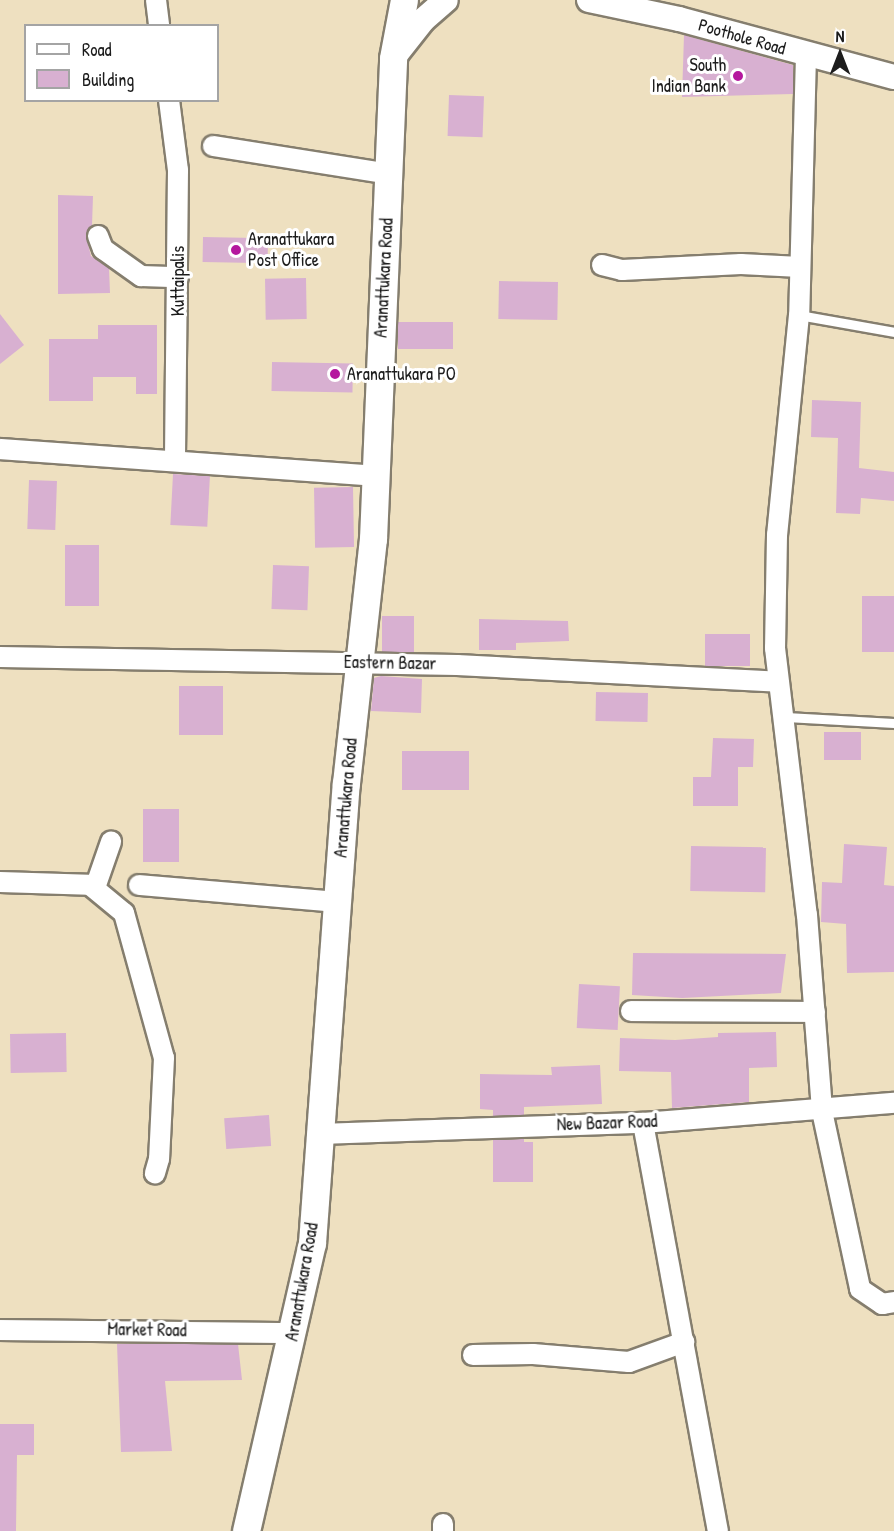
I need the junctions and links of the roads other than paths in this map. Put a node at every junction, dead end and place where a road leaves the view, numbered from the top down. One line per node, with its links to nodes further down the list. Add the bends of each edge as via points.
1 (156, 0): 5 (street)
2 (404, 0): 7 (main road, Aranattukara Road)
3 (446, 0): 7 (street, via 423,20)
4 (589, 0): 6 (street, Poothole Road)
5 (159, 24)
6 (806, 55): 8 (street, Poothole Road); 14 (street)
7 (393, 58): 11 (main road, Aranattukara Road)
8 (894, 77)
9 (169, 102): 15 (street, Kuttaipalis, via 178,171)
10 (213, 146): 11 (street)
11 (389, 174): 20 (main road, Aranattukara Road)
12 (98, 236): 15 (street, via 103,249 141,276)
13 (602, 265): 14 (street, via 622,270 741,264)
14 (801, 267): 16 (street)
15 (178, 277): 19 (street, Kuttaipalis)
16 (799, 315): 17 (lane); 23 (street, via 777,535 775,648)
17 (894, 332)
18 (0, 449): 19 (street)
19 (175, 461): 20 (street)
20 (375, 476): 22 (main road, Aranattukara Road)
21 (0, 657): 22 (street, Eastern Bazar)
22 (360, 662): 23 (street, Eastern Bazar); 30 (main road, Aranattukara Road)
23 (779, 682): 24 (street)
24 (786, 717): 25 (lane); 32 (street)
25 (894, 723)
26 (111, 842): 28 (street, via 96,885)
27 (0, 882): 28 (street)
28 (90, 885): 37 (street, via 124,913 164,1058)
29 (139, 885): 30 (street)
30 (336, 902): 36 (main road, Aranattukara Road)
31 (631, 1011): 32 (street)
32 (815, 1012): 34 (street)
33 (894, 1103): 34 (street, New Bazar Road)
34 (822, 1111): 35 (street, New Bazar Road); 38 (street, via 860,1289 882,1304)
35 (643, 1123): 36 (street, New Bazar Road); 41 (street)
36 (320, 1134): 40 (main road, Aranattukara Road, via 312,1243)
37 (155, 1173)
38 (894, 1302)
39 (0, 1330): 40 (street, Market Road)
40 (294, 1333): 43 (main road, Aranattukara Road)
41 (684, 1342): 42 (street, via 629,1362 533,1354); 44 (street)
42 (473, 1355)
43 (246, 1531)
44 (718, 1531)

